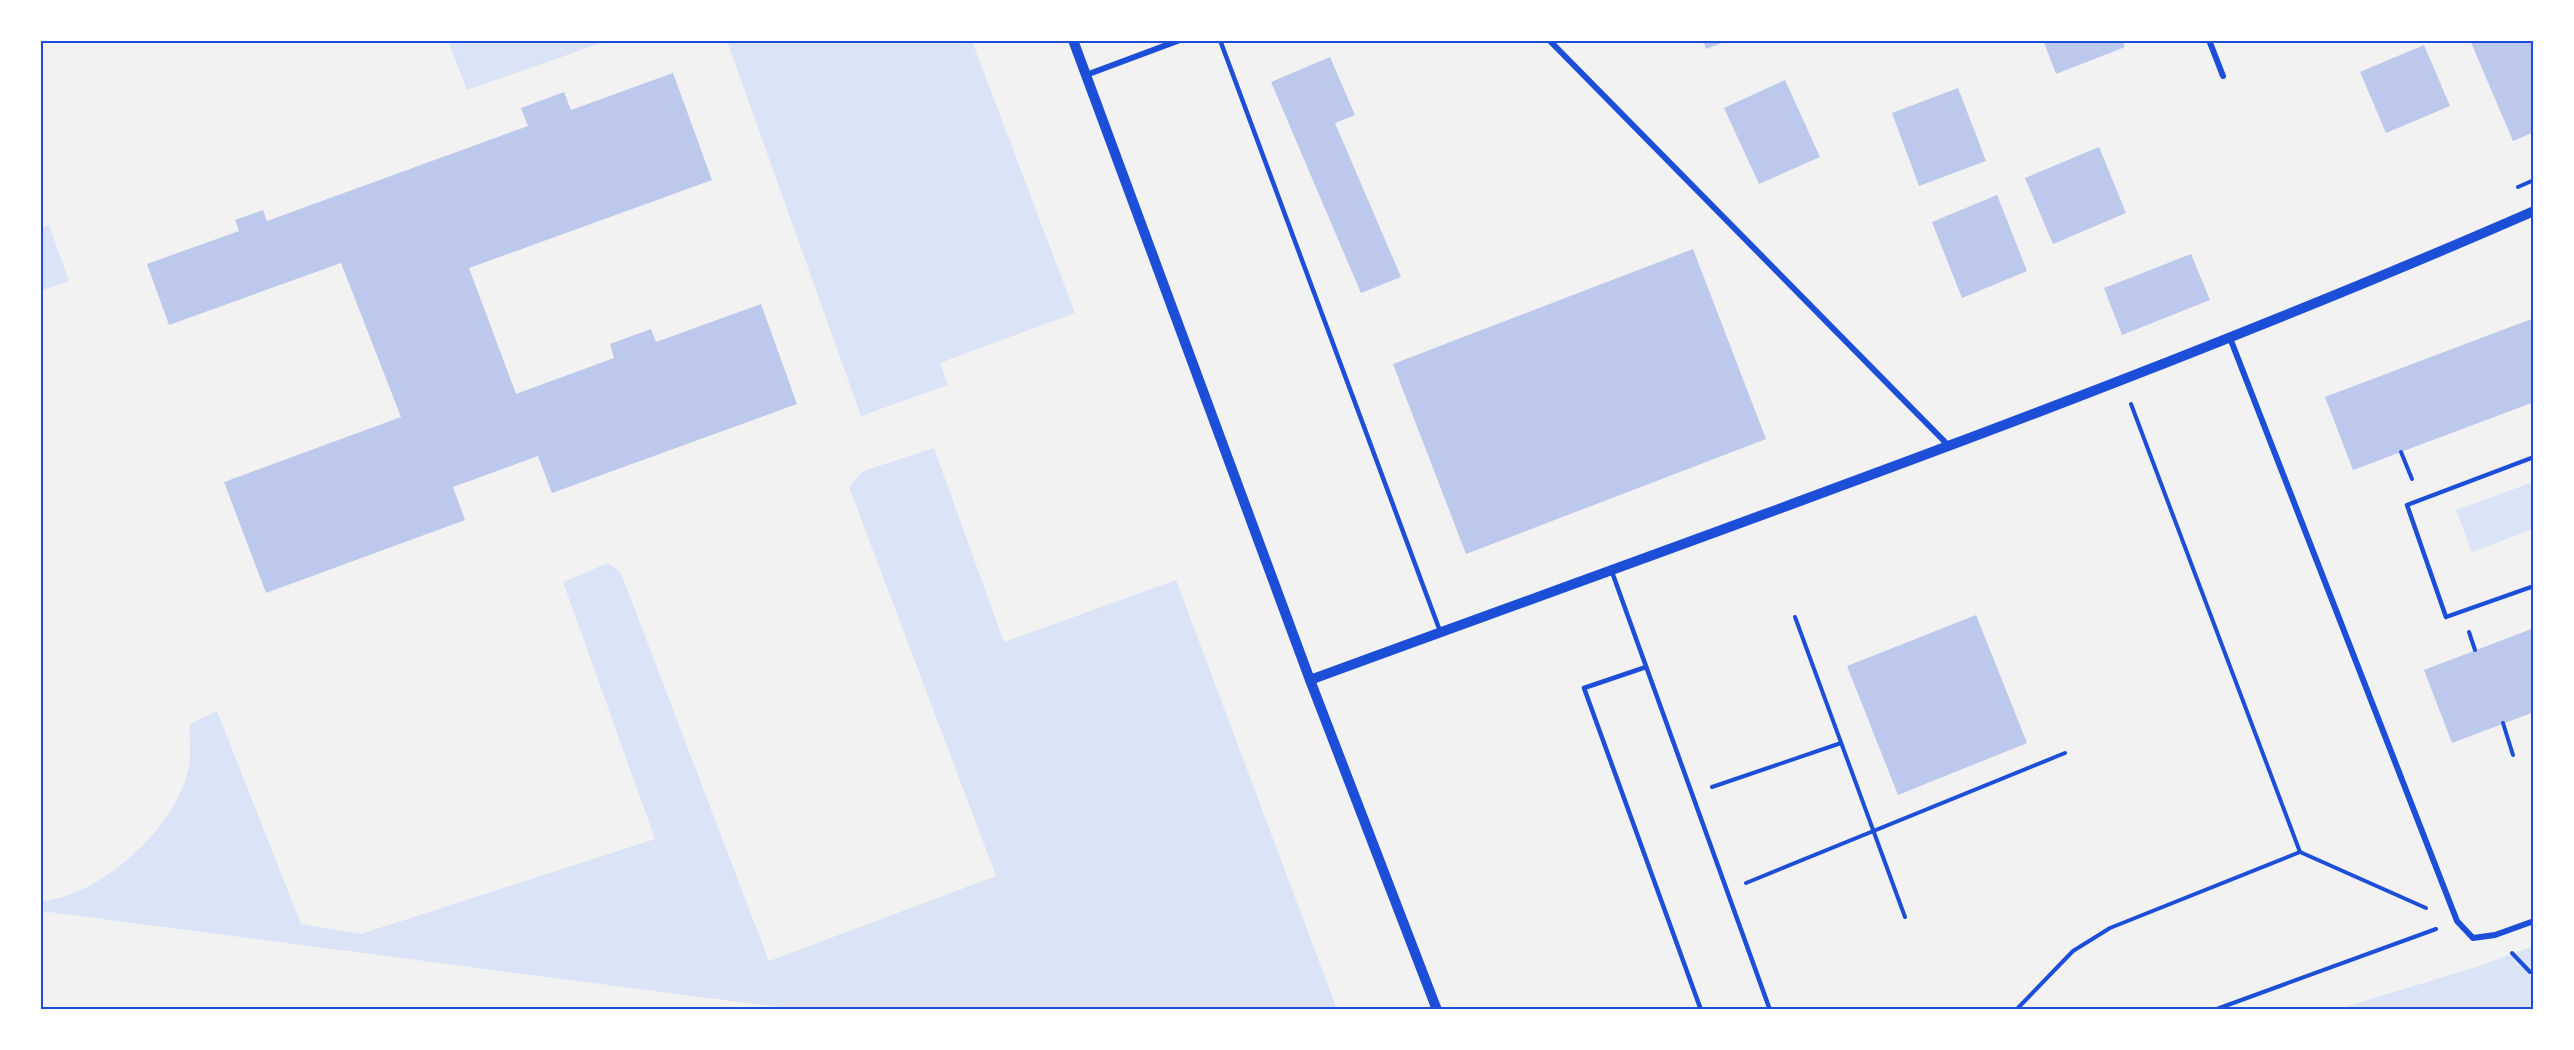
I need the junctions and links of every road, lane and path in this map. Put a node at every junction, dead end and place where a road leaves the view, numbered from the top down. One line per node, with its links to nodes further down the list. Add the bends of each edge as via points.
1 (1073, 40): 6 (street)
2 (1180, 40): 6 (street)
3 (1220, 40): 20 (lane)
4 (1549, 40): 13 (street)
5 (2209, 40): 7 (street)
6 (1086, 75): 22 (street)
7 (2223, 76)
8 (2534, 180): 9 (path)
9 (2512, 190)
10 (2534, 211): 11 (street)
11 (2230, 338): 13 (street); 32 (street)
12 (2128, 395): 29 (path)
13 (1948, 445): 17 (street)
14 (2401, 452): 16 (path)
15 (2534, 457): 16 (lane)
16 (2420, 500): 18 (lane, via 2407,505 2446,617)
17 (1611, 569): 20 (street); 21 (lane)
18 (2534, 585)
19 (1795, 617): 24 (path)
20 (1440, 632): 22 (street)
21 (1646, 667): 27 (lane); 35 (lane, via 1584,688)
22 (1310, 680): 34 (street)
23 (2503, 723): 26 (path)
24 (1841, 743): 27 (path); 28 (path)
25 (2065, 753): 28 (path)
26 (2513, 755)
27 (1692, 794): 30 (lane)
28 (1874, 831): 30 (path); 31 (path)
29 (2300, 852): 32 (path); 37 (path, via 2110,928 2073,951)
30 (1727, 891): 36 (lane)
31 (1905, 917)
32 (2457, 921): 33 (street, via 2473,938 2495,935); 38 (path)
33 (2534, 921)
34 (1437, 1010)
35 (1701, 1010)
36 (1770, 1010)
37 (2016, 1010)
38 (2214, 1010)

